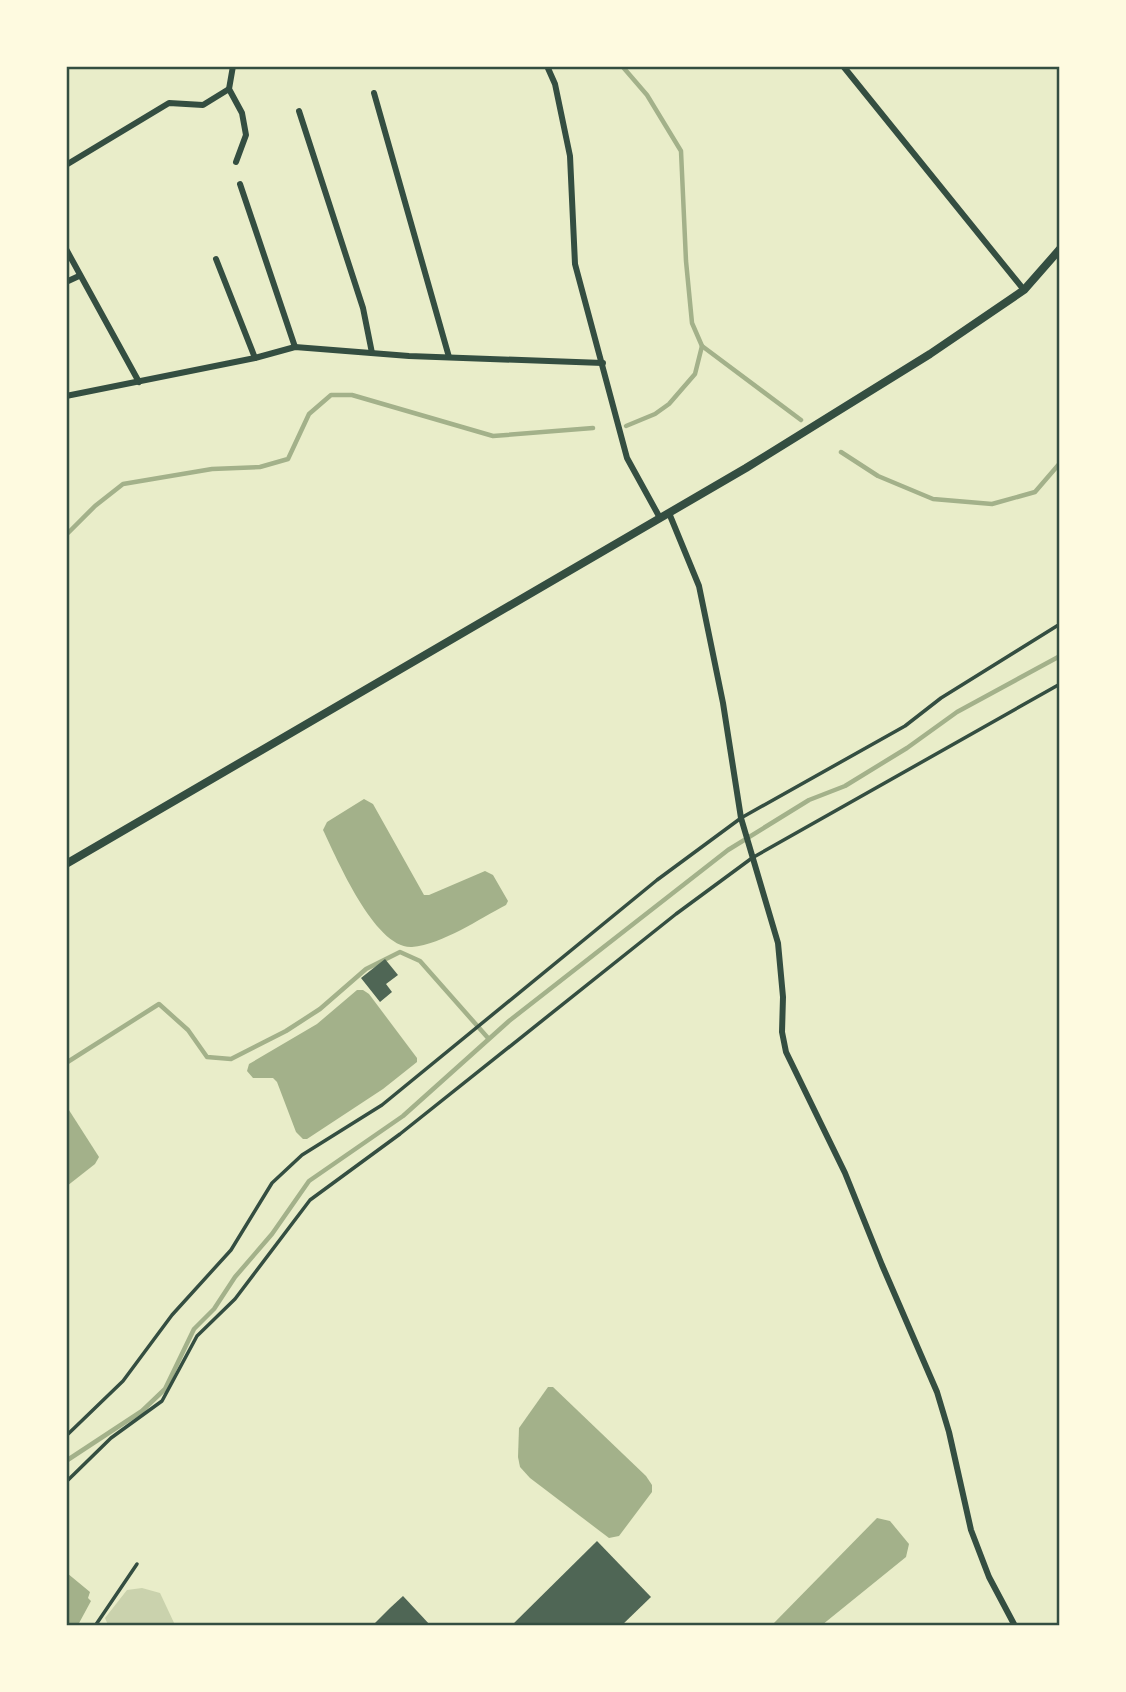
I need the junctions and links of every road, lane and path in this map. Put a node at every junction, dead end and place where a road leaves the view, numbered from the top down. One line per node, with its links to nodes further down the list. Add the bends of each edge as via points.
1 (233, 66): 4 (street)
2 (547, 66): 20 (street, via 570,156 575,264)
3 (843, 66): 15 (street)
4 (229, 89): 7 (street, via 243,113 246,135); 8 (street, via 203,105 169,103)
5 (373, 93): 18 (street)
6 (299, 111): 17 (street, via 363,308)
7 (236, 162)
8 (66, 165)
9 (240, 184): 16 (street)
10 (1059, 249): 15 (street)
11 (66, 250): 13 (street)
12 (215, 259): 19 (street)
13 (79, 276): 14 (street); 21 (street)
14 (66, 282)
15 (1024, 290): 23 (street, via 930,354)
16 (295, 347): 17 (street); 19 (street)
17 (372, 353): 18 (street)
18 (449, 357): 20 (street)
19 (255, 358): 21 (street)
20 (603, 363): 23 (street, via 628,458)
21 (139, 382): 22 (street)
22 (66, 396)
23 (664, 515): 26 (street, via 699,586); 28 (street)
24 (1059, 624): 26 (lane, via 940,698 905,726)
25 (1059, 684): 27 (lane)
26 (741, 818): 27 (street); 29 (lane, via 657,880 382,1104 302,1155 272,1184 231,1250 172,1315 123,1381)
27 (752, 858): 30 (lane, via 400,1134 310,1199 235,1299 197,1336 162,1401 111,1438); 33 (street, via 778,943 786,1052 845,1173 937,1392 971,1530)
28 (66, 864)
29 (66, 1436)
30 (66, 1482)
31 (137, 1564): 32 (lane)
32 (95, 1626)
33 (1015, 1626)

